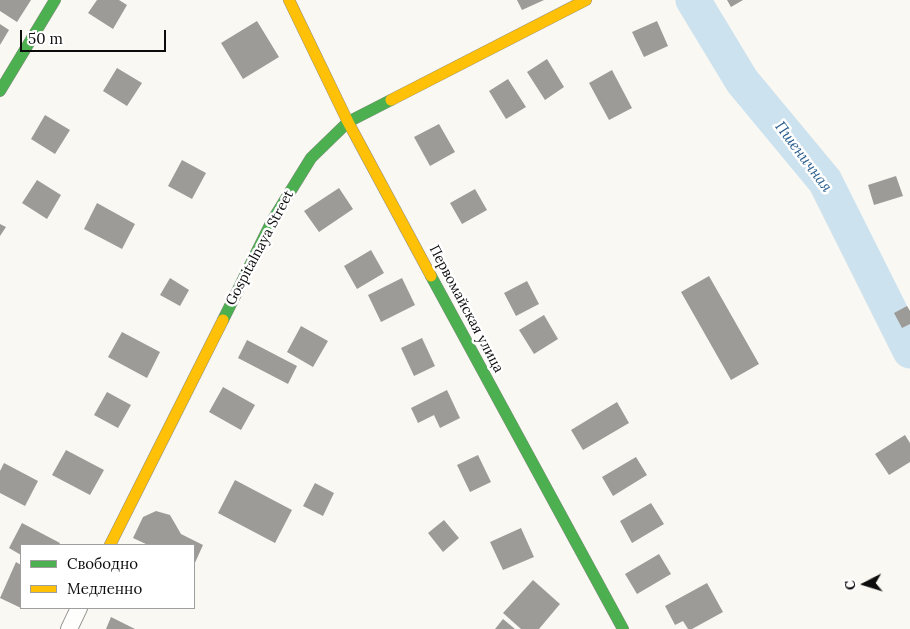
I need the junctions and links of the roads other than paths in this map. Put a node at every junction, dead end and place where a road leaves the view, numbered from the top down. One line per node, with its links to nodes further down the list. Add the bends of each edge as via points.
1 (55, 0): 4 (street)
2 (289, 0): 5 (street, Первомайская улица)
3 (586, 0): 5 (street, Gospitalnaya Street)
4 (0, 91)
5 (348, 122): 6 (street, Gospitalnaya Street, via 311,158 272,221); 9 (street, Первомайская улица)
6 (110, 544)
7 (79, 609): 8 (street)
8 (69, 629)
9 (623, 629)

